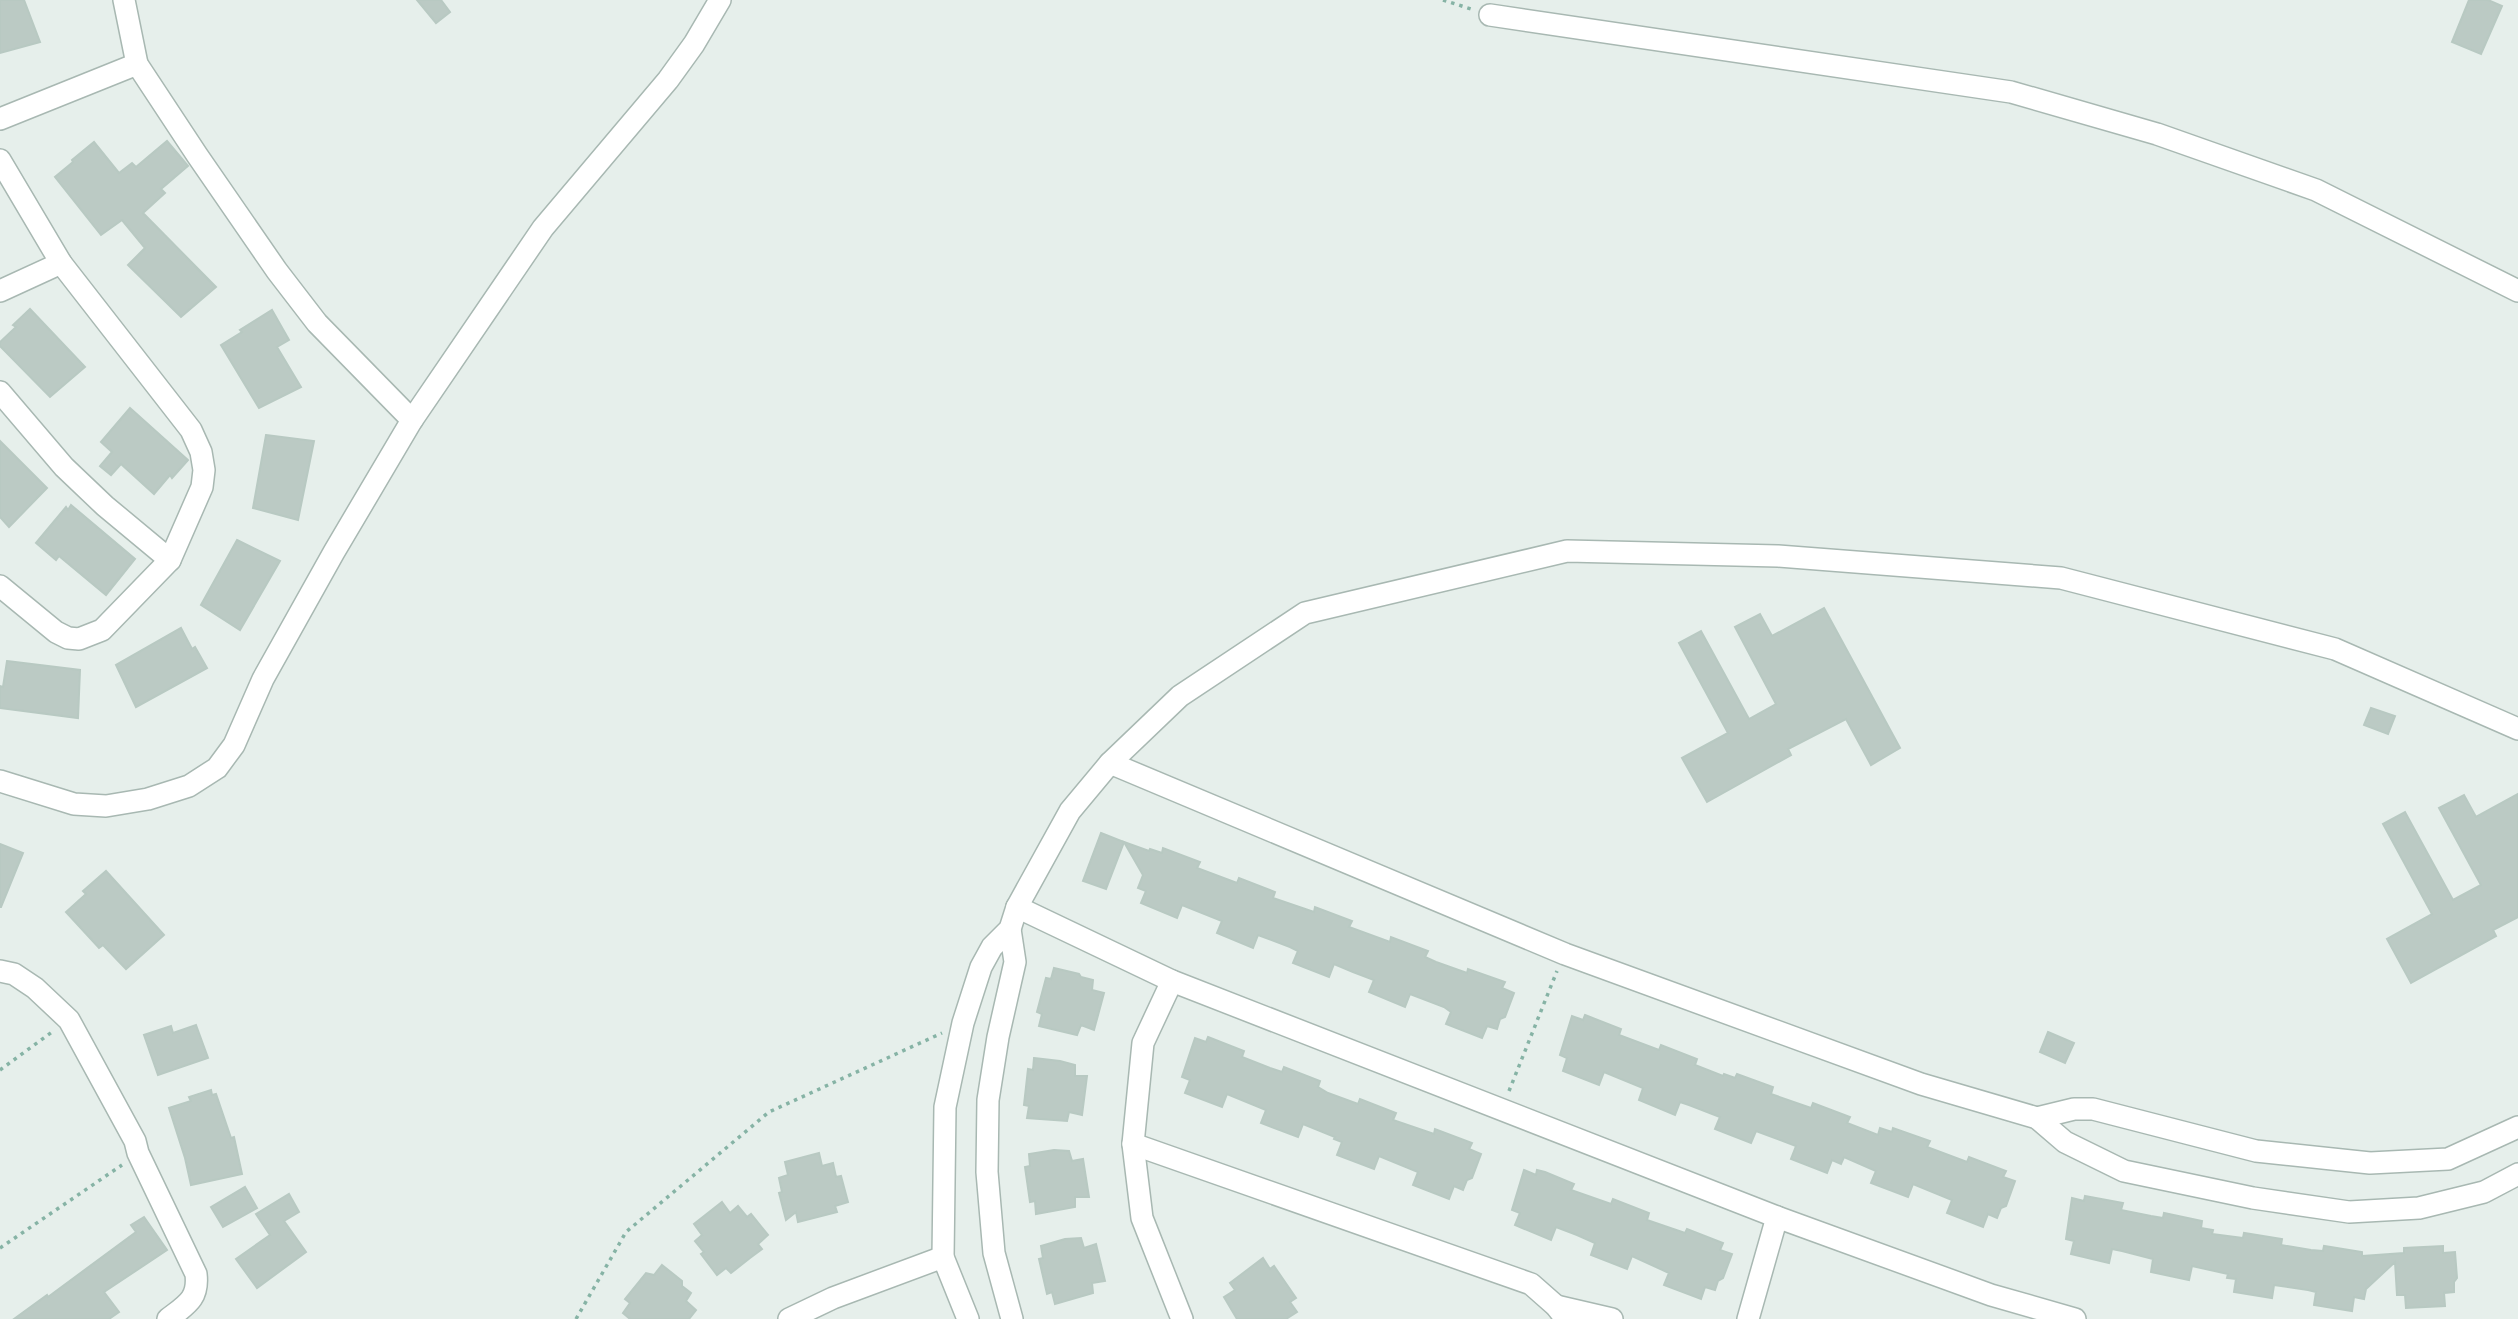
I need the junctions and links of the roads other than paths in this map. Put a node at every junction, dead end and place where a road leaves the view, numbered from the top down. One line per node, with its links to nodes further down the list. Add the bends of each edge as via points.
1 (124, 0): 4 (street)
2 (720, 0): 11 (street, via 668,80 543,228)
3 (1490, 15): 9 (street, via 2011,92 2157,134 2316,190)
4 (137, 64): 5 (street); 11 (street, via 317,323)
5 (0, 119)
6 (0, 160): 7 (street)
7 (61, 263): 8 (street); 12 (street, via 191,430 201,453 202,487)
8 (0, 291)
9 (2518, 291)
10 (0, 392): 12 (street, via 64,467)
11 (412, 420): 16 (street, via 263,678 234,745 217,768 189,786 106,806 74,804)
12 (170, 560): 13 (street, via 102,630 79,639 56,632)
13 (0, 586)
14 (2518, 729): 15 (street, via 2335,649 2061,578 1778,556 1567,551 1305,612 1180,695)
15 (1110, 764): 17 (street, via 1070,811); 21 (street, via 1565,954 1921,1084)
16 (0, 781)
17 (1017, 907): 18 (street); 20 (street)
18 (1010, 929): 26 (street, via 981,967 945,1107); 31 (street, via 1015,962 988,1100 987,1172 994,1253)
19 (0, 971): 29 (street, via 35,988 69,1020 135,1141 196,1274 198,1289 190,1302)
20 (1172, 981): 23 (street, via 1143,1043); 25 (street)
21 (2037, 1118): 22 (street, via 2074,1109 2093,1110 2256,1152 2370,1163 2448,1159); 24 (street, via 2066,1142 2124,1171 2349,1212 2419,1208 2484,1192)
22 (2518, 1127)
23 (1133, 1144): 27 (street, via 1531,1283); 32 (street, via 1142,1218)
24 (2518, 1174)
25 (1777, 1217): 34 (street); 35 (street, via 1990,1295)
26 (943, 1257): 28 (street); 30 (street)
27 (1561, 1313): 33 (street)
28 (797, 1317)
29 (168, 1319)
30 (968, 1319)
31 (1012, 1319)
32 (1182, 1319)
33 (1612, 1319)
34 (1748, 1319)
35 (2075, 1319)

